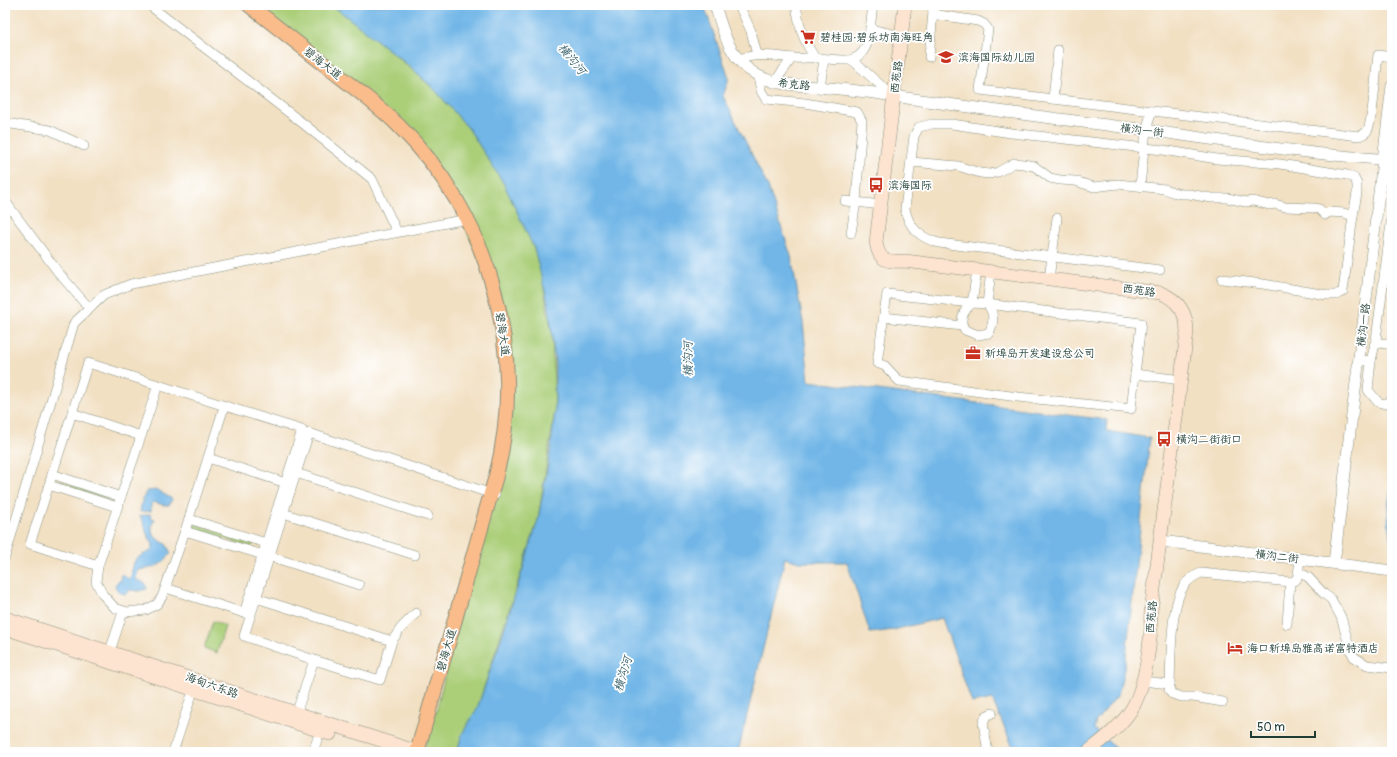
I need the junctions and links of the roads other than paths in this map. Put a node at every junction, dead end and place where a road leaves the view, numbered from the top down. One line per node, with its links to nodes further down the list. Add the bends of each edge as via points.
1 (149, 5): 42 (street, via 372,179)
2 (249, 5): 41 (main road, 碧海大道, via 399,126 436,168)
3 (256, 5): 73 (main road, 碧海大道, via 377,100 412,132 452,183 477,230 500,294 510,354 509,435 503,466)
4 (715, 5): 18 (street, 希克路, via 725,36)
5 (739, 5): 13 (street, via 751,31)
6 (796, 5): 17 (street, via 805,43)
7 (873, 5): 10 (street)
8 (905, 5): 11 (main road, 西苑路)
9 (932, 8): 14 (street); 25 (street, via 938,15 978,21 988,30 980,90)
10 (870, 29): 11 (street); 19 (street, via 863,52)
11 (901, 36): 24 (main road, 西苑路)
12 (1058, 50): 25 (street)
13 (757, 55): 16 (street); 18 (street)
14 (929, 56)
15 (1392, 57): 26 (street, via 1378,55 1371,120 1367,131 1359,136)
16 (792, 58): 17 (street); 21 (street)
17 (819, 58): 19 (street); 23 (street)
18 (737, 59): 20 (street, 希克路)
19 (852, 60): 24 (street)
20 (758, 76): 21 (street, 希克路); 36 (street, via 761,91 766,99 857,112 862,121)
21 (774, 83): 23 (street, 希克路)
22 (1392, 86): 31 (street, 横沟一路)
23 (820, 87): 24 (street, 希克路)
24 (893, 96): 28 (street, 横沟一街); 37 (main road, 西苑路)
25 (1053, 98): 26 (street)
26 (1152, 111): 28 (street)
27 (5, 123): 29 (street, via 50,130)
28 (1146, 130): 30 (street); 31 (street, 横沟一街)
29 (84, 146)
30 (1144, 148): 32 (street, via 952,124 932,124 920,127 914,136); 33 (street); 39 (street, via 1217,159 1280,164 1347,175 1354,178 1357,184)
31 (1388, 160): 58 (street, 横沟一路)
32 (911, 162): 33 (street, via 958,166 990,174 1014,164 1023,164 1034,166 1050,178 1060,180 1094,186); 44 (street, via 905,210 911,225 921,237 939,243)
33 (1140, 186): 39 (street, via 1211,198 1233,198 1269,205 1313,208 1319,209 1325,215 1329,212)
34 (5, 201): 53 (street, via 58,272)
35 (845, 201): 36 (street)
36 (856, 202): 37 (street); 43 (street)
37 (881, 205): 45 (main road, 西苑路, via 876,242 879,255 884,259 891,262 905,261)
38 (1392, 215): 48 (street)
39 (1353, 216): 50 (street, via 1345,284 1343,291 1336,295)
40 (1057, 218): 44 (street)
41 (467, 219): 42 (street); 73 (main road, 碧海大道, via 494,288 506,357 507,405)
42 (397, 232): 53 (street, via 131,284 104,295)
43 (851, 233)
44 (1052, 257): 46 (street); 49 (street)
45 (977, 270): 47 (main road, 西苑路); 51 (street)
46 (1160, 270)
47 (991, 272): 49 (main road, 西苑路); 52 (street)
48 (1388, 277): 56 (street)
49 (1049, 278): 61 (main road, 西苑路, via 1151,291 1169,296 1179,305 1186,322)
50 (1222, 279)
51 (972, 303): 52 (street); 54 (street, via 887,294); 55 (street, via 964,311)
52 (987, 304): 55 (street, via 994,317 989,333 978,335 965,330); 60 (street, via 1141,323)
53 (89, 308): 84 (street, via 74,323)
54 (884, 317): 55 (street); 60 (street, via 877,363 885,366 899,380 1018,397 1131,409)
55 (962, 326)
56 (1374, 345): 57 (street); 59 (street)
57 (1392, 345)
58 (1359, 360): 59 (street); 86 (street, 横沟一路)
59 (1371, 361): 63 (street, via 1368,390 1378,402 1385,404)
60 (1135, 374): 61 (street)
61 (1181, 380): 80 (main road, 西苑路)
62 (158, 385): 64 (street); 65 (street, via 88,363); 67 (street)
63 (1392, 400)
64 (224, 407): 66 (street); 68 (street)
65 (72, 413): 67 (street); 70 (street)
66 (305, 432): 69 (street); 71 (street); 73 (street)
67 (141, 436): 74 (street)
68 (208, 458): 71 (street); 78 (street)
69 (296, 473): 76 (street); 77 (street)
70 (52, 474): 72 (street); 74 (street)
71 (286, 483): 81 (street)
72 (48, 485): 75 (street); 87 (street, via 30,544)
73 (493, 494): 113 (main road, 碧海大道); 114 (main road, 碧海大道)
74 (121, 496): 75 (street)
75 (117, 508): 87 (street)
76 (283, 513): 82 (street); 83 (street)
77 (428, 516)
78 (189, 519): 79 (street); 81 (street)
79 (185, 531): 83 (street); 92 (street)
80 (1161, 541): 85 (street, 横沟二街); 103 (main road, 西苑路, via 1151,607 1151,630)
81 (266, 543): 83 (street)
82 (415, 555)
83 (266, 556): 91 (street); 92 (street, via 244,613); 93 (street)
84 (5, 557)
85 (1300, 559): 86 (street, 横沟二街); 89 (street)
86 (1334, 563): 88 (street, 横沟二街)
87 (98, 566): 94 (street, via 96,582 103,595 114,608)
88 (1388, 571)
89 (1298, 572): 90 (street, via 1296,580); 102 (street, via 1308,576 1331,599 1341,617 1354,657 1367,665)
90 (1290, 582): 97 (street); 104 (street, via 1201,573 1188,580 1178,596)
91 (359, 585)
92 (166, 588): 94 (street, via 158,604 146,610)
93 (256, 598): 99 (street); 101 (street, via 244,636)
94 (123, 612): 100 (street)
95 (416, 613): 99 (street)
96 (5, 618): 100 (main road, 海甸六东路)
97 (1287, 624)
98 (5, 628): 100 (main road, 海甸六东路)
99 (392, 641): 101 (street, via 380,680)
100 (109, 656): 105 (main road, 海甸六东路)
101 (314, 660): 108 (street)
102 (1392, 668)
103 (1142, 681): 104 (street); 116 (main road, 西苑路, via 1134,706 1121,723)
104 (1170, 684): 106 (street, via 1169,690 1172,694)
105 (196, 685): 108 (main road, 海甸六东路); 110 (street)
106 (1223, 702)
107 (992, 713): 115 (street, via 986,716 983,723)
108 (294, 718): 109 (main road, 海甸六东路)
109 (321, 726): 111 (street); 112 (main road, 海甸六东路); 113 (main road, 海甸六东路)
110 (173, 752)
111 (313, 752)
112 (388, 752)
113 (417, 752)
114 (424, 752)
115 (988, 752)
116 (1088, 752)

